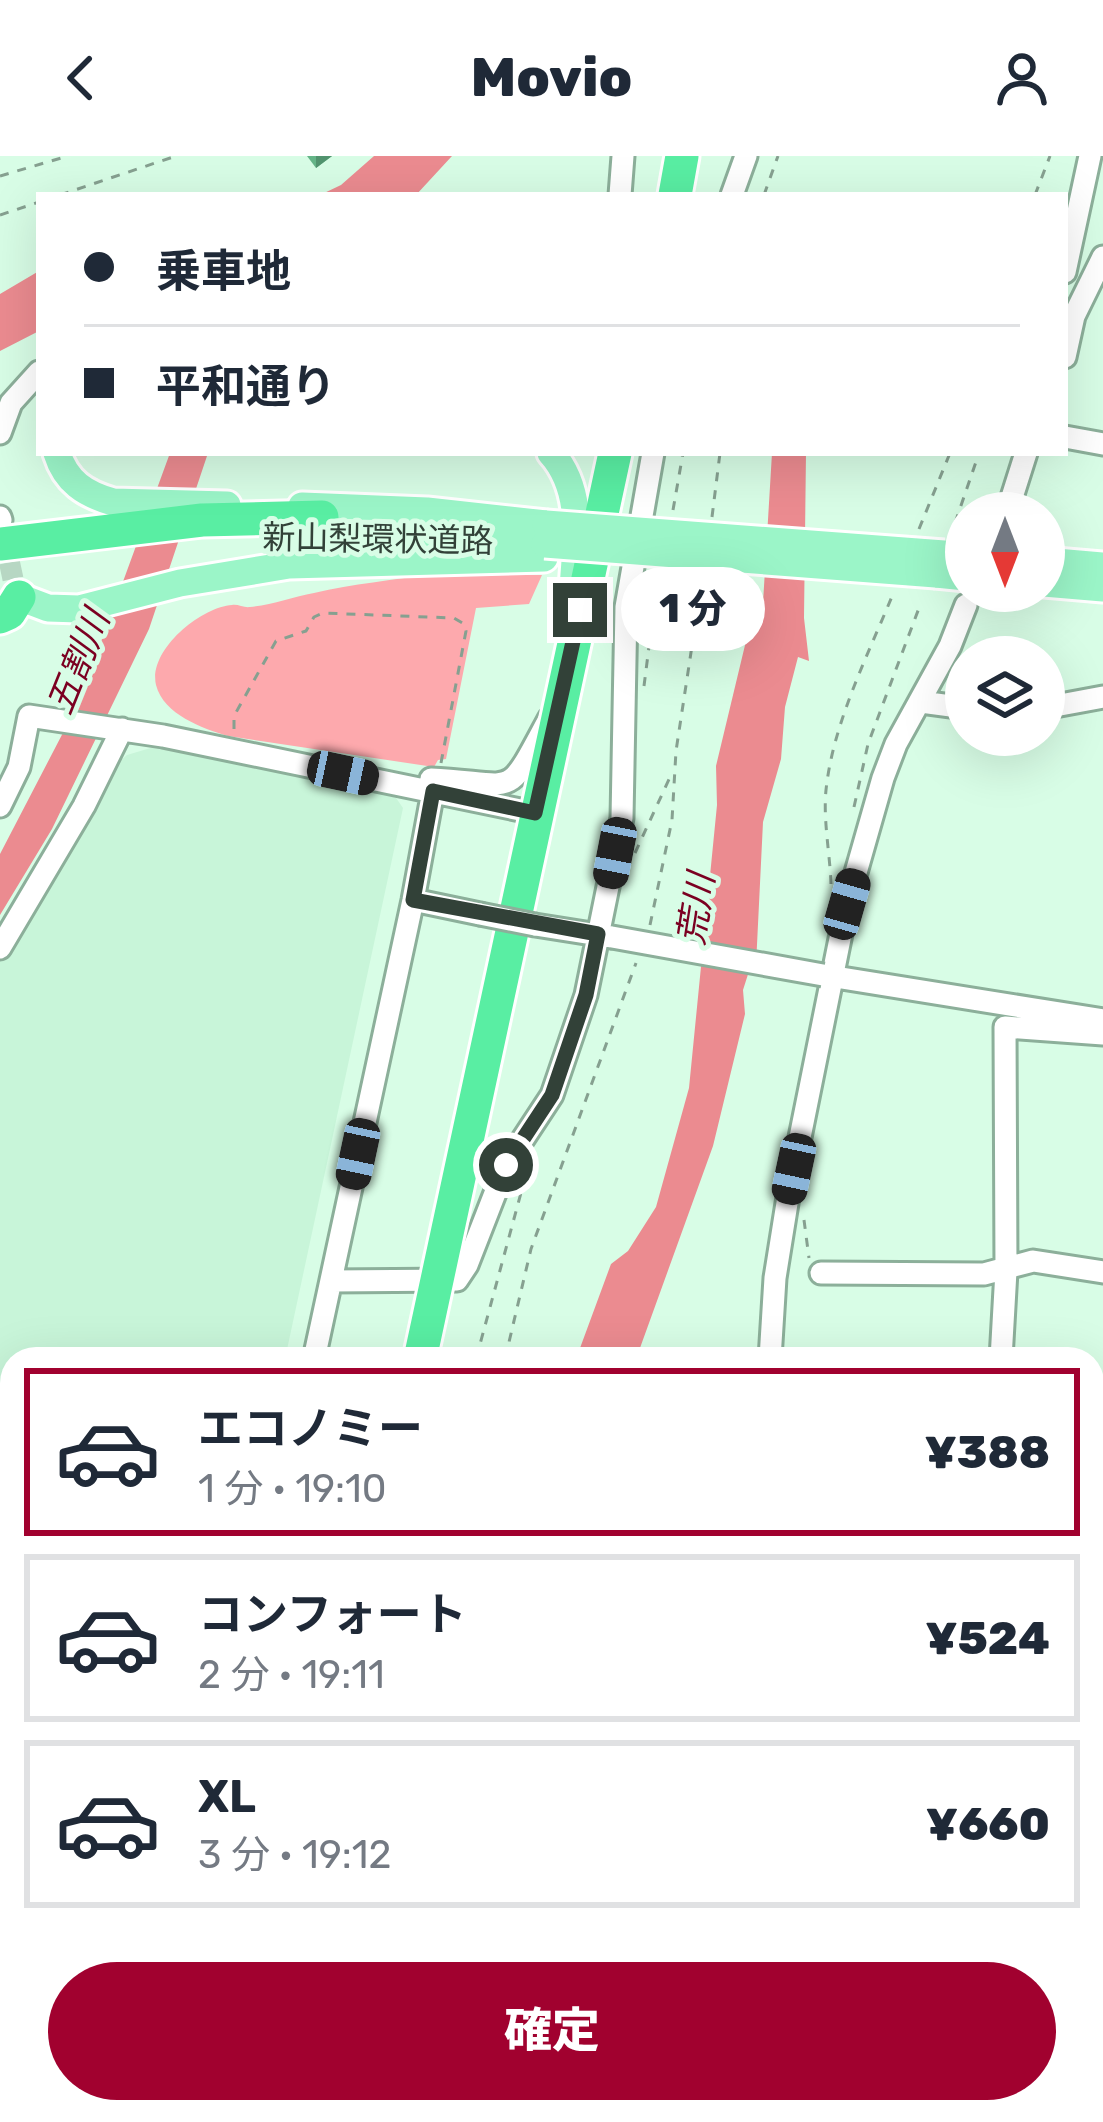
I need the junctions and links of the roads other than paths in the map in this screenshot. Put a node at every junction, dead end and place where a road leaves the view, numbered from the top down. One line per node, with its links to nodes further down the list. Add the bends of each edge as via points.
1 (623, 156): 6 (street)
2 (659, 156): 7 (highway)
3 (682, 156): 8 (highway)
4 (746, 156): 9 (street)
5 (1090, 156): 11 (street)
6 (620, 192)
7 (653, 192)
8 (676, 192)
9 (733, 192)
10 (1103, 256): 12 (street)
11 (1068, 258)
12 (1068, 343)
13 (36, 375): 14 (street, via 11,403)
14 (0, 433)
15 (1068, 438): 16 (street)
16 (1103, 445)
17 (58, 456): 26 (main road, via 82,489 113,502)
18 (553, 456): 38 (main road, via 574,500)
19 (614, 456): 38 (highway)
20 (652, 456): 50 (street, via 626,607 622,818)
21 (1025, 456): 23 (street)
22 (1036, 456): 23 (street)
23 (1016, 486): 24 (street)
24 (1014, 492)
25 (201, 521): 26 (highway, 新山梨環状道路); 27 (highway, 新山梨環状道路); 28 (main road, via 409,510)
26 (126, 525): 29 (highway); 36 (highway)
27 (321, 526): 28 (main road)
28 (545, 542): 30 (main road, bridge, via 757,560); 31 (main road, bridge); 36 (main road, via 238,571 79,608 48,608)
29 (0, 544)
30 (945, 562)
31 (945, 562)
32 (1065, 563): 33 (main road)
33 (1103, 566)
34 (1065, 585): 35 (main road)
35 (1103, 588)
36 (8, 589)
37 (957, 612): 41 (street)
38 (570, 656): 39 (highway)
39 (562, 694): 45 (street, via 510,781); 48 (highway)
40 (1103, 697): 43 (street)
41 (921, 702): 42 (street); 52 (street, via 883,778)
42 (945, 705)
43 (1065, 705)
44 (117, 728): 45 (street); 47 (street, via 29,716); 51 (street, via 84,806)
45 (389, 782): 46 (street)
46 (433, 791): 48 (street); 49 (street)
47 (0, 806)
48 (535, 813): 59 (highway)
49 (413, 900): 50 (street, bridge); 58 (street)
50 (605, 936): 52 (street, bridge); 59 (street, via 552,1095 506,1165 462,1276)
51 (0, 948)
52 (829, 976): 53 (street); 62 (street, via 775,1278)
53 (1103, 1020)
54 (1103, 1034): 55 (street, via 1005,1027)
55 (1006, 1271): 56 (street, via 1033,1261); 57 (street); 63 (street)
56 (1103, 1272)
57 (820, 1273)
58 (331, 1282): 59 (street); 60 (street)
59 (436, 1283): 61 (highway)
60 (317, 1347)
61 (423, 1347)
62 (771, 1347)
63 (1002, 1347)

